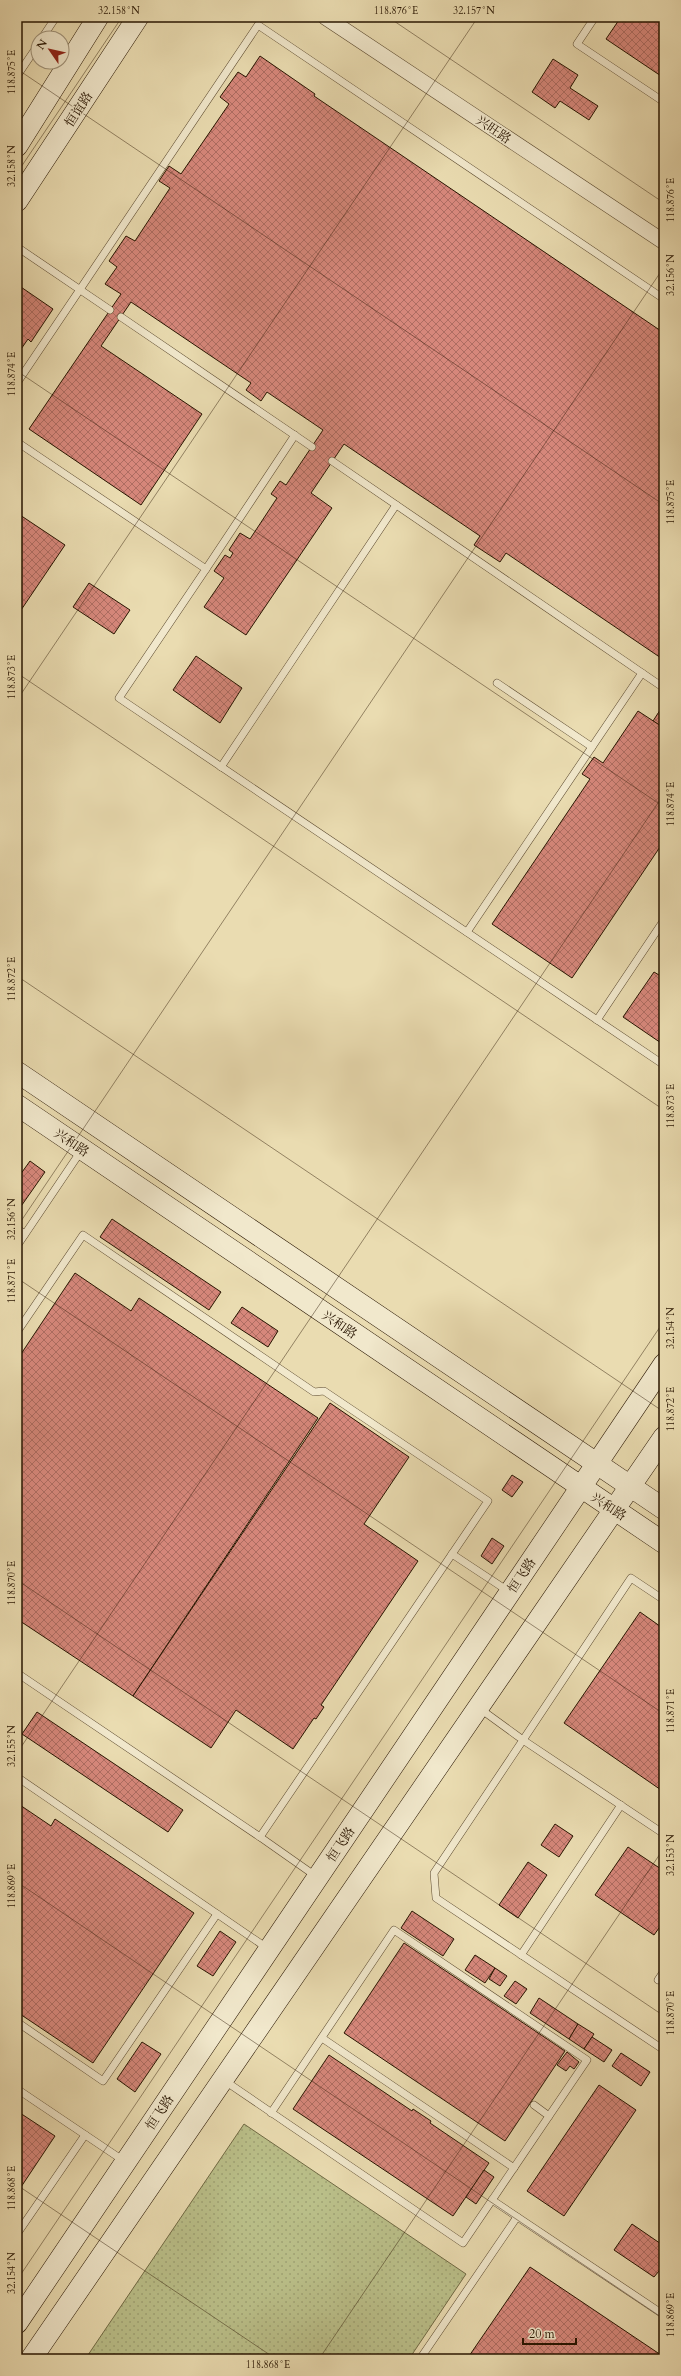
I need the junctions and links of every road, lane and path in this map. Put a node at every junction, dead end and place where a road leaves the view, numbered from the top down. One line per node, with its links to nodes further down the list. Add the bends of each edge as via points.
1 (56, 17): 6 (lane)
2 (98, 17): 10 (main road)
3 (138, 17): 11 (main road, 恒谊路)
4 (325, 17): 12 (street, 兴旺路)
5 (595, 17): 9 (lane, via 577,44)
6 (47, 30)
7 (30, 57): 8 (lane)
8 (17, 76)
9 (664, 102)
10 (17, 146)
11 (17, 201)
12 (664, 242)
13 (17, 247): 14 (lane)
14 (80, 290): 15 (lane, via 258,25); 16 (lane); 18 (lane)
15 (664, 299)
16 (110, 310)
17 (121, 317): 19 (lane)
18 (17, 383)
19 (295, 435): 21 (lane); 24 (lane)
20 (17, 442): 24 (lane)
21 (312, 447)
22 (332, 461): 23 (lane)
23 (396, 505): 25 (lane); 29 (lane)
24 (206, 569): 29 (lane, via 119,698)
25 (642, 673): 27 (lane); 28 (lane)
26 (497, 683): 28 (lane)
27 (664, 688)
28 (592, 747): 31 (lane)
29 (221, 766): 31 (lane)
30 (664, 920): 32 (lane)
31 (467, 932): 32 (lane)
32 (597, 1020): 33 (lane)
33 (664, 1065)
34 (17, 1072): 43 (main road, 兴和路)
35 (17, 1105): 36 (main road, 兴和路)
36 (82, 1149): 38 (lane); 45 (main road, 兴和路)
37 (17, 1229): 38 (lane)
38 (25, 1234): 39 (lane)
39 (17, 1246)
40 (17, 1332): 49 (lane, via 83,1235 314,1392 324,1391 488,1501)
41 (664, 1364): 43 (main road, 恒飞路)
42 (664, 1437): 44 (main road)
43 (597, 1463): 44 (main road, 兴和路); 45 (main road, 恒飞路)
44 (631, 1486): 46 (main road, 兴和路); 47 (main road)
45 (580, 1487): 47 (main road, 兴和路); 50 (main road, 恒飞路)
46 (664, 1509)
47 (615, 1510): 48 (main road, 兴和路); 53 (main road)
48 (664, 1543)
49 (452, 1554): 50 (lane); 58 (lane)
50 (510, 1592): 59 (main road, 恒飞路)
51 (664, 1600): 54 (lane, via 631,1578)
52 (17, 1673): 58 (lane)
53 (479, 1708): 54 (lane); 68 (main road)
54 (523, 1740): 56 (lane); 62 (lane, via 434,1873 436,1898)
55 (17, 1777): 60 (lane)
56 (621, 1805): 57 (lane); 62 (lane)
57 (664, 1834)
58 (260, 1837): 59 (lane)
59 (318, 1877): 61 (main road, 恒飞路)
60 (217, 1914): 61 (lane); 65 (lane, via 103,2081)
61 (269, 1949): 74 (main road, 恒飞路)
62 (521, 1955): 67 (lane)
63 (664, 1971): 64 (lane)
64 (658, 1980)
65 (17, 2022)
66 (322, 2038): 71 (lane); 72 (lane, via 394,1930 587,2060); 75 (lane)
67 (664, 2050)
68 (223, 2080): 71 (lane); 81 (main road)
69 (17, 2089): 73 (lane)
70 (534, 2105): 72 (lane)
71 (271, 2113): 76 (lane, via 463,2243)
72 (549, 2116): 75 (lane)
73 (85, 2135): 74 (lane); 78 (lane)
74 (126, 2162): 80 (main road, 恒飞路)
75 (514, 2168): 76 (lane)
76 (492, 2200): 77 (lane)
77 (517, 2217): 79 (lane); 82 (lane)
78 (17, 2234)
79 (664, 2315)
80 (17, 2323)
81 (31, 2359)
82 (420, 2359)

